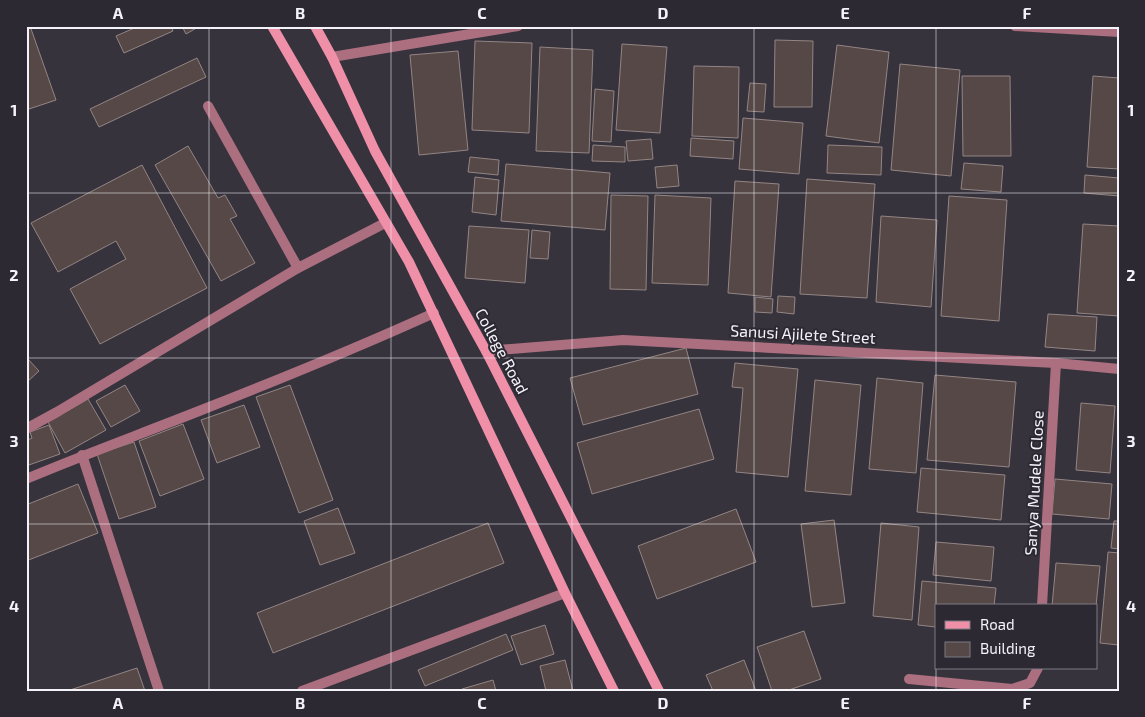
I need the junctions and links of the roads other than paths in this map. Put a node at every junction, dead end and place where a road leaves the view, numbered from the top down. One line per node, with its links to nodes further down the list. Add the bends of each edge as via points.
1 (272, 26): 8 (main road)
2 (315, 26): 6 (main road, College Road)
3 (518, 26): 6 (street)
4 (1015, 26): 5 (street)
5 (1119, 32)
6 (332, 57): 11 (main road, College Road, via 375,151)
7 (208, 106): 9 (street)
8 (385, 223): 9 (street); 10 (main road)
9 (298, 268): 14 (street)
10 (434, 313): 15 (street, via 199,411); 17 (main road)
11 (486, 351): 12 (street, Sanusi Ajilete Street, via 623,340); 24 (main road, College Road)
12 (1056, 363): 13 (street, Sanusi Ajilete Street); 18 (street, Sanya Mudele Close)
13 (1119, 369)
14 (26, 429)
15 (82, 455): 16 (street); 21 (street)
16 (26, 479)
17 (564, 594): 22 (street); 23 (main road)
18 (1042, 604)
19 (1037, 670): 20 (street, via 1030,682 1012,689)
20 (909, 678)
21 (159, 691)
22 (302, 691)
23 (614, 691)
24 (659, 691)

